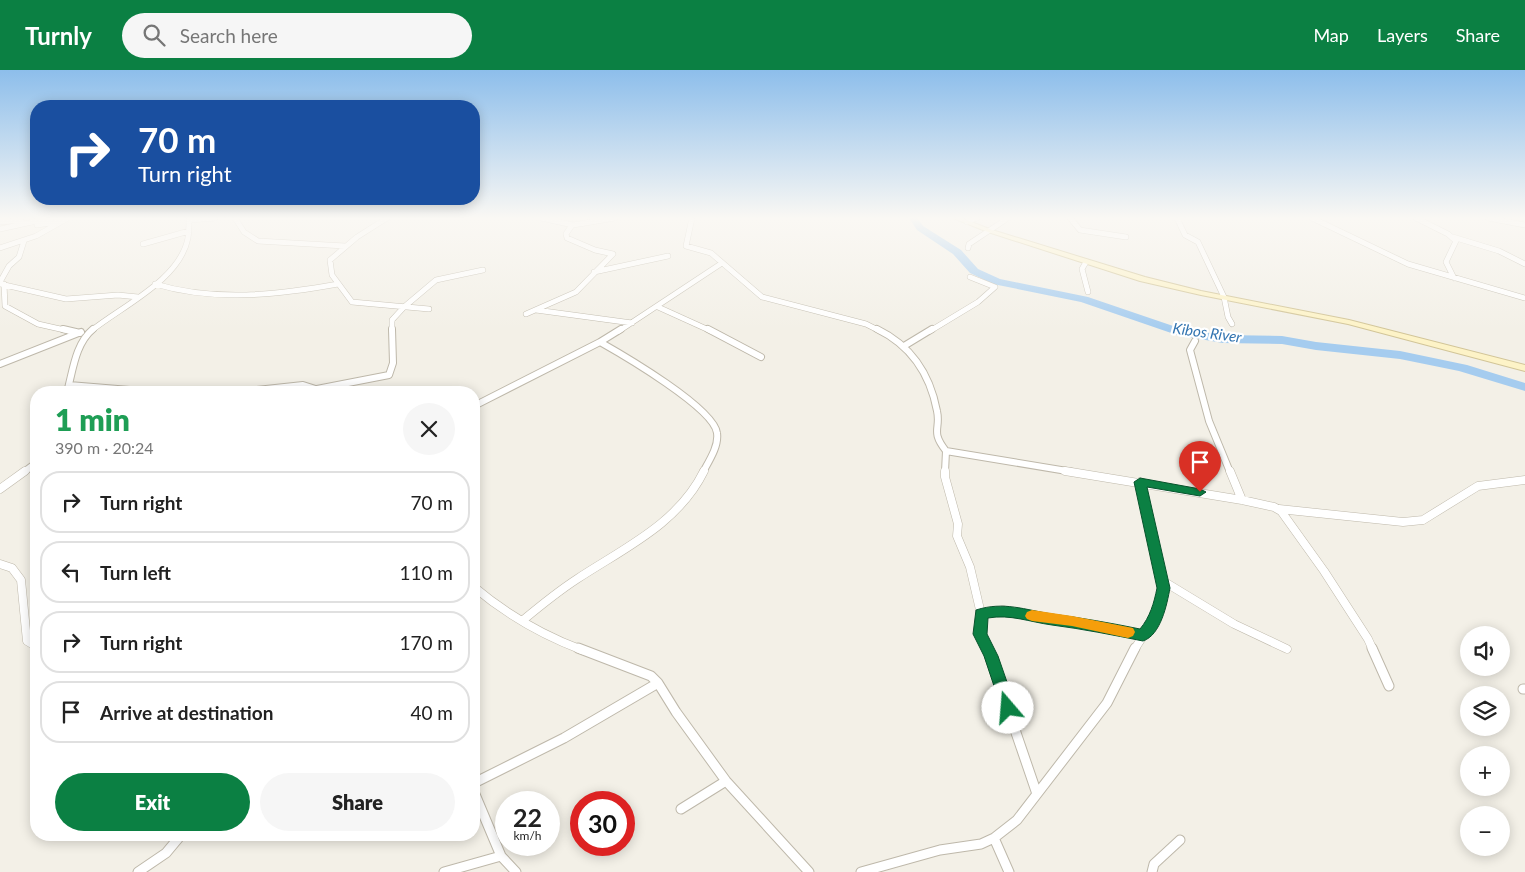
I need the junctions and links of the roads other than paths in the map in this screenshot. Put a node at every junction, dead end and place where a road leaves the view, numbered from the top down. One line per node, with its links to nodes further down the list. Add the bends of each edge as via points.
1 (19, 255): 19 (street)
2 (180, 255): 20 (street, via 177,264)
3 (335, 255): 21 (street, via 330,260 332,275)
4 (611, 255): 16 (street)
5 (714, 255): 13 (street)
6 (1066, 255): 12 (main road)
7 (1204, 255): 24 (street)
8 (1390, 255): 18 (street)
9 (1449, 255): 18 (street, via 1447,267)
10 (1506, 255): 14 (street)
11 (668, 256): 16 (street)
12 (1086, 262): 22 (street, via 1082,269); 24 (main road, via 1150,281)
13 (722, 263): 27 (street); 37 (street, via 762,297 866,324)
14 (1525, 264)
15 (483, 270): 26 (street, via 436,280)
16 (594, 272): 29 (street, via 576,292)
17 (970, 277): 37 (street, via 995,287 978,302)
18 (1454, 278): 25 (street)
19 (1, 283): 23 (street, via 66,299 118,295); 34 (street, via 5,306 14,313 38,324)
20 (155, 284): 21 (street, via 202,294 246,294 283,293); 23 (street)
21 (338, 284): 26 (street, via 352,302)
22 (1088, 292)
23 (138, 297): 33 (street)
24 (1224, 297): 32 (street); 40 (main road, via 1374,328)
25 (1525, 298)
26 (404, 307): 28 (street); 45 (street, via 392,320 390,344 393,363 389,375)
27 (658, 307): 31 (street); 38 (street)
28 (429, 309)
29 (536, 310): 30 (street); 31 (street)
30 (526, 314)
31 (632, 323): 36 (street)
32 (1232, 324)
33 (94, 327): 34 (street); 41 (street, via 80,345)
34 (80, 333): 39 (street)
35 (1195, 341): 52 (street, via 1190,350 1210,421)
36 (600, 342): 46 (street); 58 (street, via 681,394 712,421 718,440 706,471 668,518 648,536 555,594)
37 (904, 346): 47 (street, via 927,375 938,413 936,429 939,442)
38 (761, 356)
39 (0, 364)
40 (1525, 368)
41 (69, 385): 42 (street)
42 (81, 386)
43 (290, 386): 44 (street)
44 (304, 386)
45 (332, 386)
46 (480, 403)
47 (946, 450): 50 (street); 57 (street, via 945,477)
48 (30, 467): 51 (street)
49 (1525, 480): 53 (street, via 1478,486 1424,520 1403,522)
50 (1140, 482): 52 (street); 55 (street)
51 (0, 489)
52 (1242, 500): 53 (street)
53 (1278, 508): 63 (street, via 1324,570 1368,639)
54 (0, 564): 60 (street, via 12,568 21,580 27,641)
55 (1163, 581): 59 (street, via 1160,604); 61 (street, via 1234,624)
56 (480, 594): 58 (street)
57 (981, 614): 59 (street, via 1003,610); 66 (street, via 980,634 991,656)
58 (522, 621): 62 (street, via 554,638 652,676)
59 (1143, 636): 66 (street, via 1107,703)
60 (30, 643)
61 (1287, 649)
62 (658, 683): 64 (street, via 564,738); 65 (street)
63 (1389, 686)
64 (480, 780)
65 (726, 781): 68 (street); 77 (street)
66 (1037, 794): 69 (street, via 1017,820)
67 (480, 806): 72 (street)
68 (680, 808)
69 (994, 838): 78 (street, via 981,844 940,850); 79 (street)
70 (1180, 840): 80 (street, via 1154,864)
71 (176, 841): 74 (street, via 166,853)
72 (495, 842)
73 (501, 856): 75 (street); 76 (street)
74 (138, 872)
75 (444, 872)
76 (516, 872)
77 (809, 872)
78 (861, 872)
79 (1009, 872)
80 (1152, 872)

